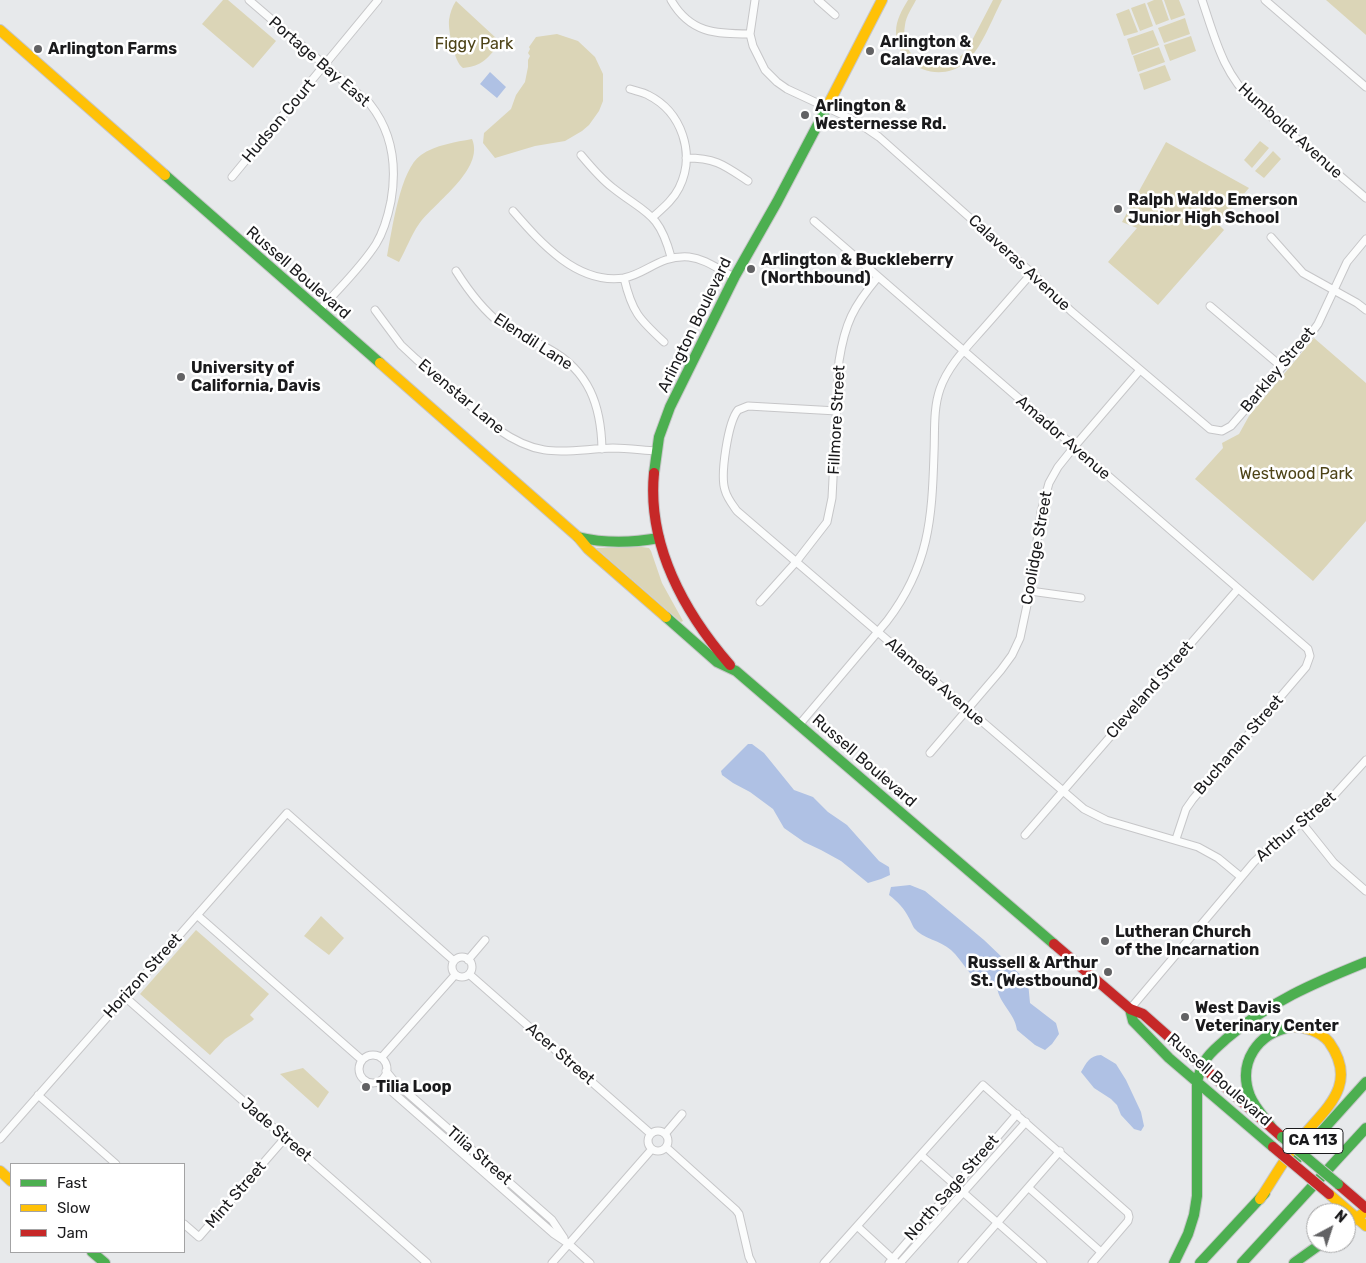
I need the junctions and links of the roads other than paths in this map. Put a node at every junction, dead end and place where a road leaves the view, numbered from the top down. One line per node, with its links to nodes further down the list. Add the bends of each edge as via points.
1 (249, 0): 12 (street, Portage Bay East)
2 (378, 0): 12 (street, Hudson Court)
3 (671, 0): 11 (street, via 688,21 703,29 724,35)
4 (755, 0): 11 (street)
5 (818, 0): 9 (street)
6 (882, 0): 15 (main road, Arlington Boulevard)
7 (1202, 0): 20 (street, Humboldt Avenue, via 1228,72 1238,85)
8 (1265, 0): 13 (street)
9 (835, 15)
10 (0, 30): 36 (main road, Russell Boulevard)
11 (750, 34): 15 (street, Calaveras Avenue, via 765,70 777,82)
12 (325, 65): 18 (street, Hudson Court); 36 (street, Portage Bay East, via 362,97 379,117 390,140 394,174 387,219 379,239)
13 (1366, 88)
14 (630, 89): 17 (street, via 647,94 674,116 683,136)
15 (826, 107): 28 (street, Calaveras Avenue, via 879,137); 29 (main road, Arlington Boulevard)
16 (581, 155): 22 (street, via 607,184)
17 (686, 158): 19 (street, via 719,162); 22 (street, via 679,188 672,200)
18 (232, 177)
19 (748, 181)
20 (1366, 198)
21 (513, 211): 31 (street, via 536,237 575,268 598,276)
22 (653, 217): 26 (street, via 663,234)
23 (814, 222): 30 (street, Amador Avenue)
24 (1271, 237): 32 (street, via 1303,273)
25 (1366, 239): 32 (street, Barkley Street, via 1347,262)
26 (670, 257): 29 (street, via 696,258); 31 (street)
27 (456, 271): 44 (street, Elendil Lane, via 499,323 548,348 574,368 596,402)
28 (1032, 273): 38 (street); 40 (street, Calaveras Avenue)
29 (734, 277): 45 (main road, Arlington Boulevard, via 669,412)
30 (878, 277): 38 (street, Amador Avenue); 41 (street, Fillmore Street, via 860,299 845,330)
31 (624, 278): 37 (street, via 639,318)
32 (1334, 291): 35 (street); 39 (street, Barkley Street, via 1318,324)
33 (1210, 306): 39 (street)
34 (375, 310): 44 (street, Evenstar Lane, via 416,359 510,438 548,451)
35 (1366, 310)
36 (319, 311): 46 (main road, Russell Boulevard)
37 (664, 342)
38 (963, 352): 43 (street, Amador Avenue); 53 (street, via 946,375 938,396 932,507 925,546 905,595)
39 (1282, 367): 42 (street, Barkley Street, via 1229,428 1217,431)
40 (1140, 370): 42 (street, Calaveras Avenue); 43 (street, Coolidge Street)
41 (837, 411): 48 (street, Fillmore Street, via 831,510 827,522); 48 (street, Alameda Avenue, via 749,406 738,410 731,421 723,479 729,500)
42 (1207, 427)
43 (1074, 447): 49 (street, Amador Avenue); 50 (street, Coolidge Street, via 1048,483)
44 (602, 449): 45 (street, Evenstar Lane)
45 (656, 451): 47 (main road, Arlington Boulevard, via 653,476)
46 (578, 537): 47 (main road, via 609,543); 55 (main road, Russell Boulevard, via 717,662)
47 (659, 538): 55 (main road, Arlington Boulevard, via 684,603 703,633)
48 (796, 562): 52 (street, Fillmore Street); 53 (street, Alameda Avenue)
49 (1238, 589): 54 (street, Amador Avenue, via 1303,642); 60 (street, Cleveland Street)
50 (1030, 591): 51 (street); 56 (street, Coolidge Street, via 1020,638 1001,670)
51 (1082, 598)
52 (760, 602)
53 (878, 632): 56 (street, Alameda Avenue); 57 (street)
54 (1310, 656): 63 (street, Buchanan Street, via 1306,667 1193,799 1186,809)
55 (736, 671): 57 (main road, Russell Boulevard)
56 (967, 709): 58 (street, Coolidge Street); 60 (street, Alameda Avenue)
57 (799, 724): 74 (main road, Russell Boulevard)
58 (930, 753)
59 (1366, 760): 61 (street, Arthur Street, via 1333,797)
60 (1063, 791): 62 (street, Cleveland Street); 63 (street, Alameda Avenue, via 1084,809 1106,820)
61 (1302, 823): 64 (street, Arthur Street, via 1268,849); 65 (street, via 1334,863)
62 (1025, 835)
63 (1176, 840): 64 (street, Alameda Avenue, via 1208,852)
64 (1241, 877): 74 (street, Arthur Street)
65 (1366, 891)
66 (198, 915): 69 (street, Horizon Street, via 286,813); 73 (street, Horizon Street); 76 (street)
67 (486, 940): 68 (street)
68 (468, 960): 69 (street); 71 (street, via 471,965)
69 (454, 961): 72 (street, via 452,969)
70 (1366, 962): 77 (main road, via 1266,1008 1214,1050)
71 (469, 974): 72 (street, via 464,977); 88 (street, Acer Street)
72 (455, 975): 75 (street)
73 (125, 997): 82 (street, Horizon Street); 90 (street, Jade Street)
74 (1130, 1009): 77 (main road, Russell Boulevard, via 1143,1014); 80 (main road, Russell Boulevard, via 1133,1021)
75 (381, 1058): 76 (street, via 374,1055); 78 (street)
76 (362, 1060): 79 (street, via 359,1068 362,1077 369,1082)
77 (1201, 1067): 80 (main road); 86 (main road, Russell Boulevard)
78 (386, 1071): 79 (street); 109 (street, Tilia Street, via 552,1220)
79 (378, 1082): 109 (street, Tilia Street)
80 (1197, 1082): 104 (main road, Russell Boulevard, bridge); 123 (main road, via 1197,1196 1188,1234)
81 (1366, 1082): 102 (main road, CA 113)
82 (38, 1096): 91 (street, Horizon Street); 96 (street)
83 (682, 1114): 89 (street)
84 (1017, 1114): 85 (street); 95 (street, via 983,1085); 99 (street, North Sage Street)
85 (1026, 1122): 94 (street); 101 (street, North Sage Street)
86 (1272, 1128): 102 (main road, via 1248,1090 1247,1060 1256,1044 1272,1031 1298,1026 1314,1031 1328,1041 1336,1054 1340,1084 1336,1096 1298,1143); 103 (main road, Russell Boulevard, bridge)
87 (1366, 1128): 125 (main road, CA 113)
88 (651, 1134): 89 (street); 92 (street, via 649,1142)
89 (664, 1134): 93 (street, via 668,1139)
90 (285, 1138): 106 (street, Mint Street, via 199,1236); 116 (street, Jade Street)
91 (0, 1139)
92 (652, 1148): 93 (street, via 658,1151); 109 (street)
93 (666, 1148): 119 (street, via 739,1214)
94 (1060, 1151): 100 (street); 110 (street, via 1128,1212 1128,1221)
95 (921, 1155): 99 (street); 107 (street)
96 (115, 1163)
97 (0, 1171): 98 (main road)
98 (10, 1180)
99 (955, 1185): 101 (street); 114 (street, North Sage Street)
100 (1029, 1188): 105 (street); 110 (street)
101 (963, 1192): 105 (street); 114 (street, North Sage Street)
102 (1260, 1200): 124 (main road, CA 113)
103 (1366, 1210): 104 (main road)
104 (1357, 1218): 108 (main road, Russell Boulevard)
105 (997, 1223): 113 (street); 121 (street)
106 (185, 1225)
107 (857, 1226): 114 (street); 120 (street)
108 (1366, 1226)
109 (569, 1244): 117 (street); 118 (street, Tilia Street)
110 (1101, 1252): 122 (street)
111 (93, 1253): 115 (main road)
112 (1308, 1253): 126 (main road)
113 (966, 1261)
114 (895, 1262)
115 (105, 1263)
116 (427, 1263)
117 (552, 1263)
118 (590, 1263)
119 (752, 1263)
120 (824, 1263)
121 (1043, 1263)
122 (1092, 1263)
123 (1174, 1263)
124 (1200, 1263)
125 (1242, 1263)
126 (1294, 1263)

